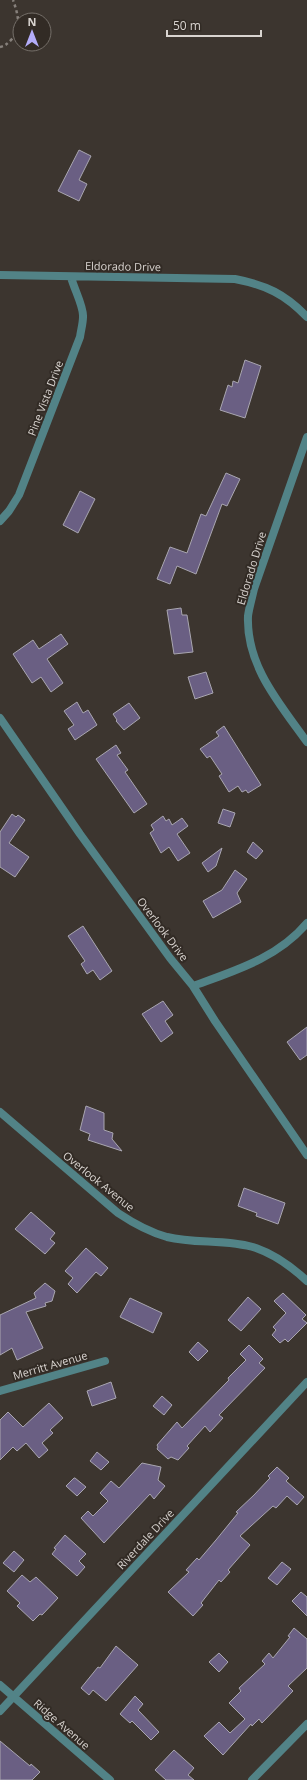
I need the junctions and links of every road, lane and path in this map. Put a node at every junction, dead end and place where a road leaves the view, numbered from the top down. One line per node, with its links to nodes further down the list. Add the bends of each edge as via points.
1 (13, 0): 2 (path, via 18,15 17,34 5,46)
2 (0, 47)
3 (0, 275): 4 (street, Eldorado Drive)
4 (71, 277): 5 (street, Eldorado Drive, via 235,279 278,292); 7 (street, Pine Vista Drive, via 83,309 80,336 19,495)
5 (307, 317)
6 (307, 438): 9 (street, Eldorado Drive, via 254,589 248,626 252,653 257,666)
7 (0, 521)
8 (0, 718): 11 (street, Overlook Drive, via 80,834)
9 (307, 742)
10 (307, 923): 11 (street, via 276,951 233,972)
11 (193, 986): 13 (street, Overlook Drive)
12 (0, 1112): 14 (street, Overlook Avenue, via 133,1223 168,1237 255,1248 281,1260)
13 (307, 1155)
14 (307, 1281)
15 (106, 1361): 17 (street, Merritt Avenue)
16 (307, 1382): 19 (street, Riverdale Drive)
17 (0, 1391)
18 (0, 1685): 19 (street, Ridge Avenue)
19 (14, 1697): 20 (street, Riverdale Drive); 22 (street, Ridge Avenue)
20 (0, 1711)
21 (307, 1724): 23 (street)
22 (110, 1780)
23 (252, 1780)

